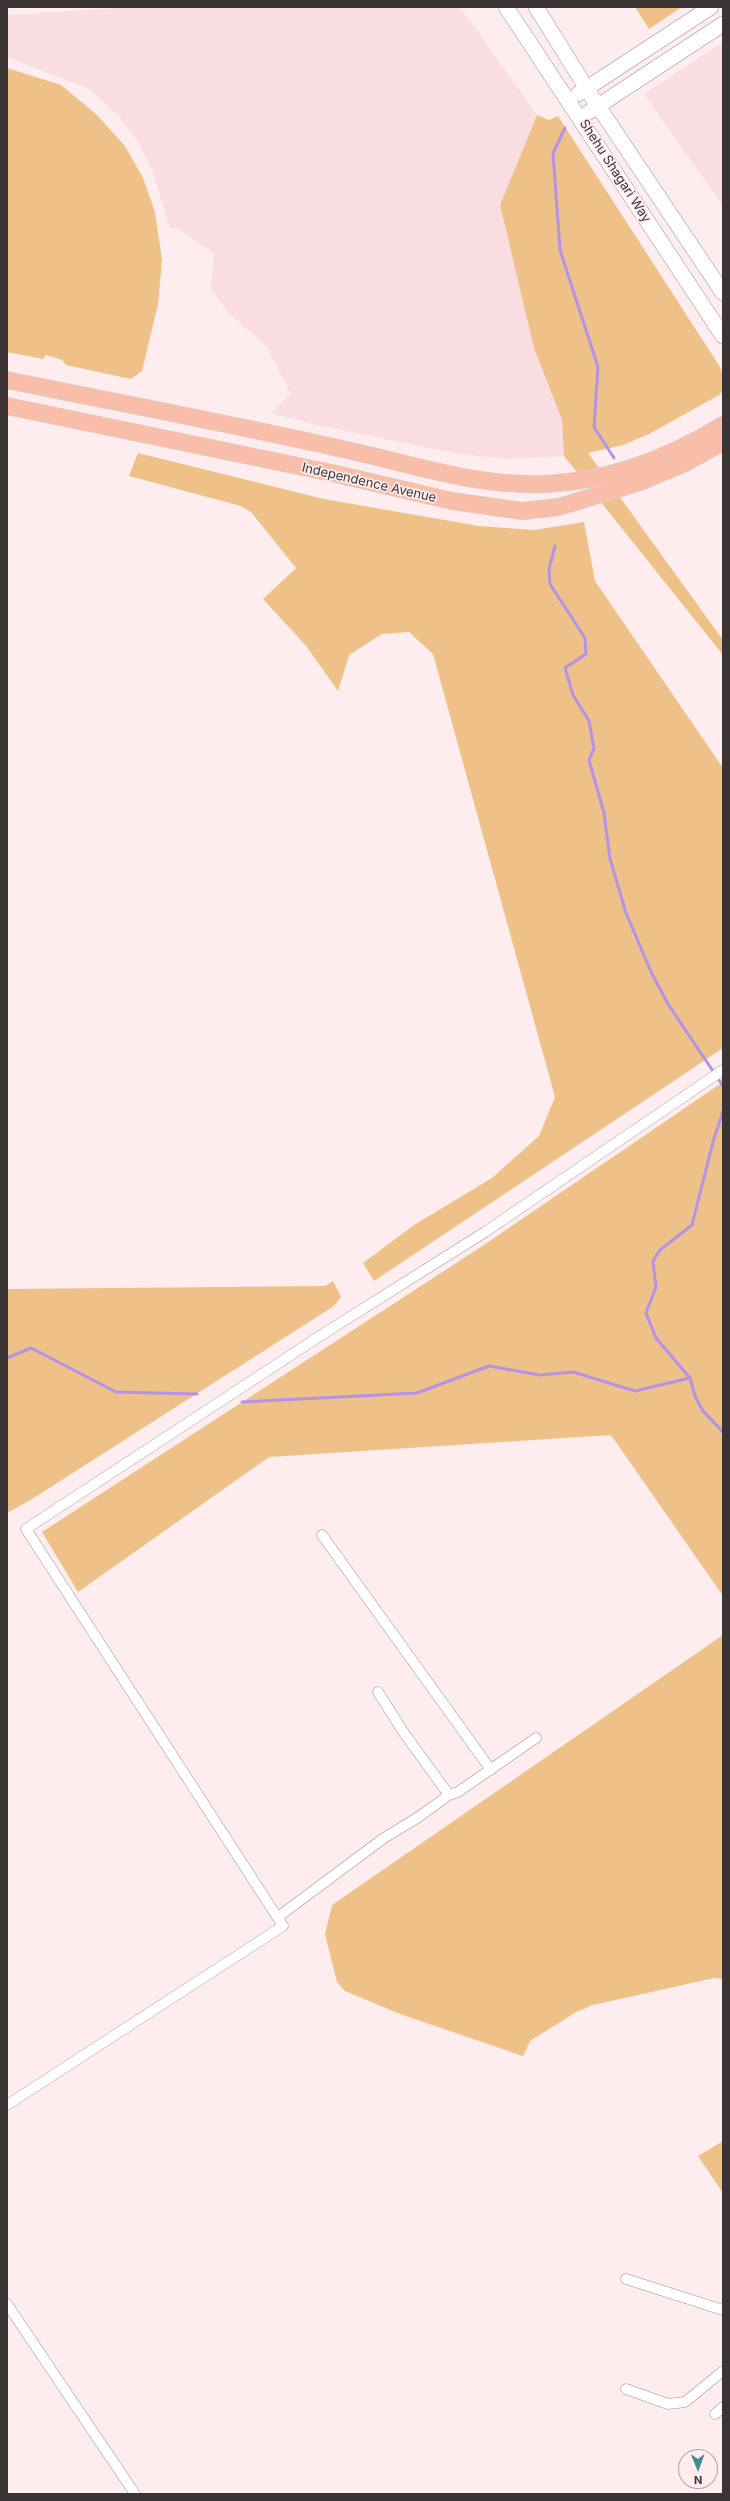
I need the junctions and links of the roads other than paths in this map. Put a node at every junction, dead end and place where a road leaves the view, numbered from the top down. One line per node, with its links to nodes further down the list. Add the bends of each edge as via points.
1 (506, 7): 6 (main road, Shehu Shagari Way)
2 (536, 7): 5 (main road, Shehu Shagari Way)
3 (711, 7): 5 (main road)
4 (723, 24): 7 (main road)
5 (586, 88): 6 (main road); 7 (main road, Shehu Shagari Way)
6 (568, 100): 8 (main road, Shehu Shagari Way)
7 (598, 106): 8 (main road); 9 (main road, Shehu Shagari Way)
8 (580, 118): 10 (main road, Shehu Shagari Way)
9 (723, 293)
10 (723, 336)
11 (7, 380): 17 (main road, Independence Avenue, via 360,453 459,477)
12 (7, 406): 18 (main road, Independence Avenue, via 452,501 522,511)
13 (723, 412): 17 (main road, via 694,431 650,452)
14 (723, 425): 17 (main road, Independence Avenue, via 678,450 637,467 577,481)
15 (723, 442): 18 (main road, Independence Avenue, via 693,460 662,474)
16 (723, 454): 18 (main road, via 649,491 606,502)
17 (545, 484)
18 (560, 507)
19 (723, 1070): 25 (street, via 430,1268 323,1334 26,1529)
20 (322, 1535): 23 (street)
21 (378, 1692): 24 (street)
22 (536, 1738): 23 (street)
23 (491, 1770): 24 (street, via 458,1792)
24 (449, 1795): 25 (street, via 384,1838)
25 (278, 1918): 26 (street, via 283,1926)
26 (7, 2105)
27 (626, 2279): 29 (street)
28 (7, 2304): 32 (street)
29 (723, 2310)
30 (723, 2371): 31 (street, via 685,2402 668,2404)
31 (626, 2389)
32 (135, 2494)

